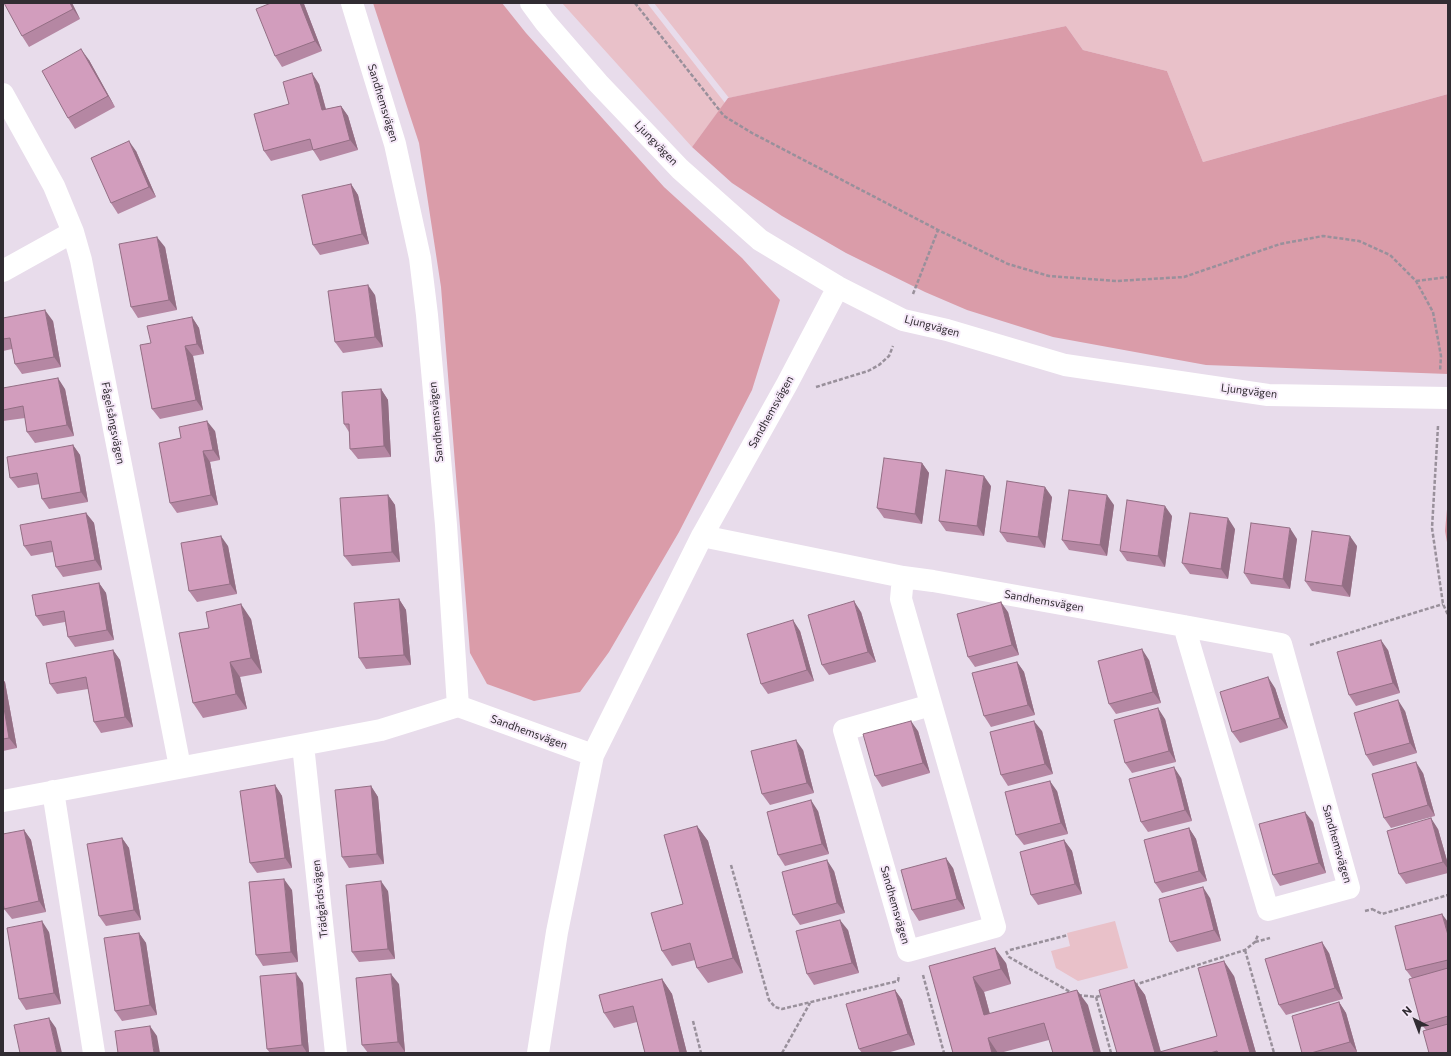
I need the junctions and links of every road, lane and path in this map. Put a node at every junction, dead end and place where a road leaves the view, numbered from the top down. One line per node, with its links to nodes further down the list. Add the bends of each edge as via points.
1 (352, 3): 20 (street, Sandhemsvägen, via 395,144 420,258 446,525)
2 (531, 3): 9 (street, Ljungvägen, via 598,83 680,169 760,240)
3 (635, 3): 8 (path, via 724,116 938,230 1008,264 1049,276 1116,281 1184,277 1280,244 1323,236 1359,241 1390,255)
4 (3, 94): 5 (street, Fågelsångsvägen, via 54,186)
5 (73, 232): 6 (street); 23 (street, Fågelsångsvägen, via 81,260)
6 (3, 271)
7 (1448, 277): 8 (path)
8 (1416, 281): 10 (path, via 1433,312 1441,356)
9 (838, 287): 11 (street, Ljungvägen, via 903,320 947,330 1064,365 1268,395); 13 (street, Sandhemsvägen)
10 (1440, 377)
11 (1448, 398)
12 (1438, 426): 15 (path, via 1432,528)
13 (702, 536): 14 (street, Sandhemsvägen); 22 (street, Sandhemsvägen)
14 (904, 577): 17 (street, Sandhemsvägen); 19 (street, via 901,599)
15 (1443, 604): 16 (path); 18 (path, via 1304,647)
16 (1448, 615)
17 (1184, 626): 18 (street, Sandhemsvägen); 29 (street)
18 (1281, 644): 27 (street, Sandhemsvägen)
19 (931, 705): 30 (street); 33 (street, Sandhemsvägen, via 844,730)
20 (458, 706): 21 (street, via 381,730); 22 (street, Sandhemsvägen)
21 (303, 745): 23 (street); 42 (street, Trädgårdsvägen)
22 (593, 756): 43 (street, Sandhemsvägen, via 557,932)
23 (180, 767): 24 (street)
24 (53, 792): 25 (street); 41 (street)
25 (3, 801)
26 (731, 865): 39 (path, via 769,1000 775,1007 782,1009)
27 (1349, 888): 28 (path, via 1382,914); 29 (street, Sandhemsvägen)
28 (1448, 895)
29 (1268, 910): 32 (path, via 1255,942)
30 (995, 927): 33 (street, Sandhemsvägen); 34 (path)
31 (1068, 935): 34 (path)
32 (1245, 950): 36 (path); 48 (path)
33 (908, 951): 39 (path, via 900,964 898,981)
34 (1006, 951): 38 (path, via 1009,957 1074,994)
35 (923, 974): 46 (path)
36 (1134, 986)
37 (1104, 995): 38 (path)
38 (1096, 997): 47 (path)
39 (810, 1003): 45 (path)
40 (693, 1021): 44 (path)
41 (94, 1053)
42 (336, 1053)
43 (538, 1053)
44 (701, 1053)
45 (782, 1053)
46 (944, 1053)
47 (1110, 1053)
48 (1274, 1053)

